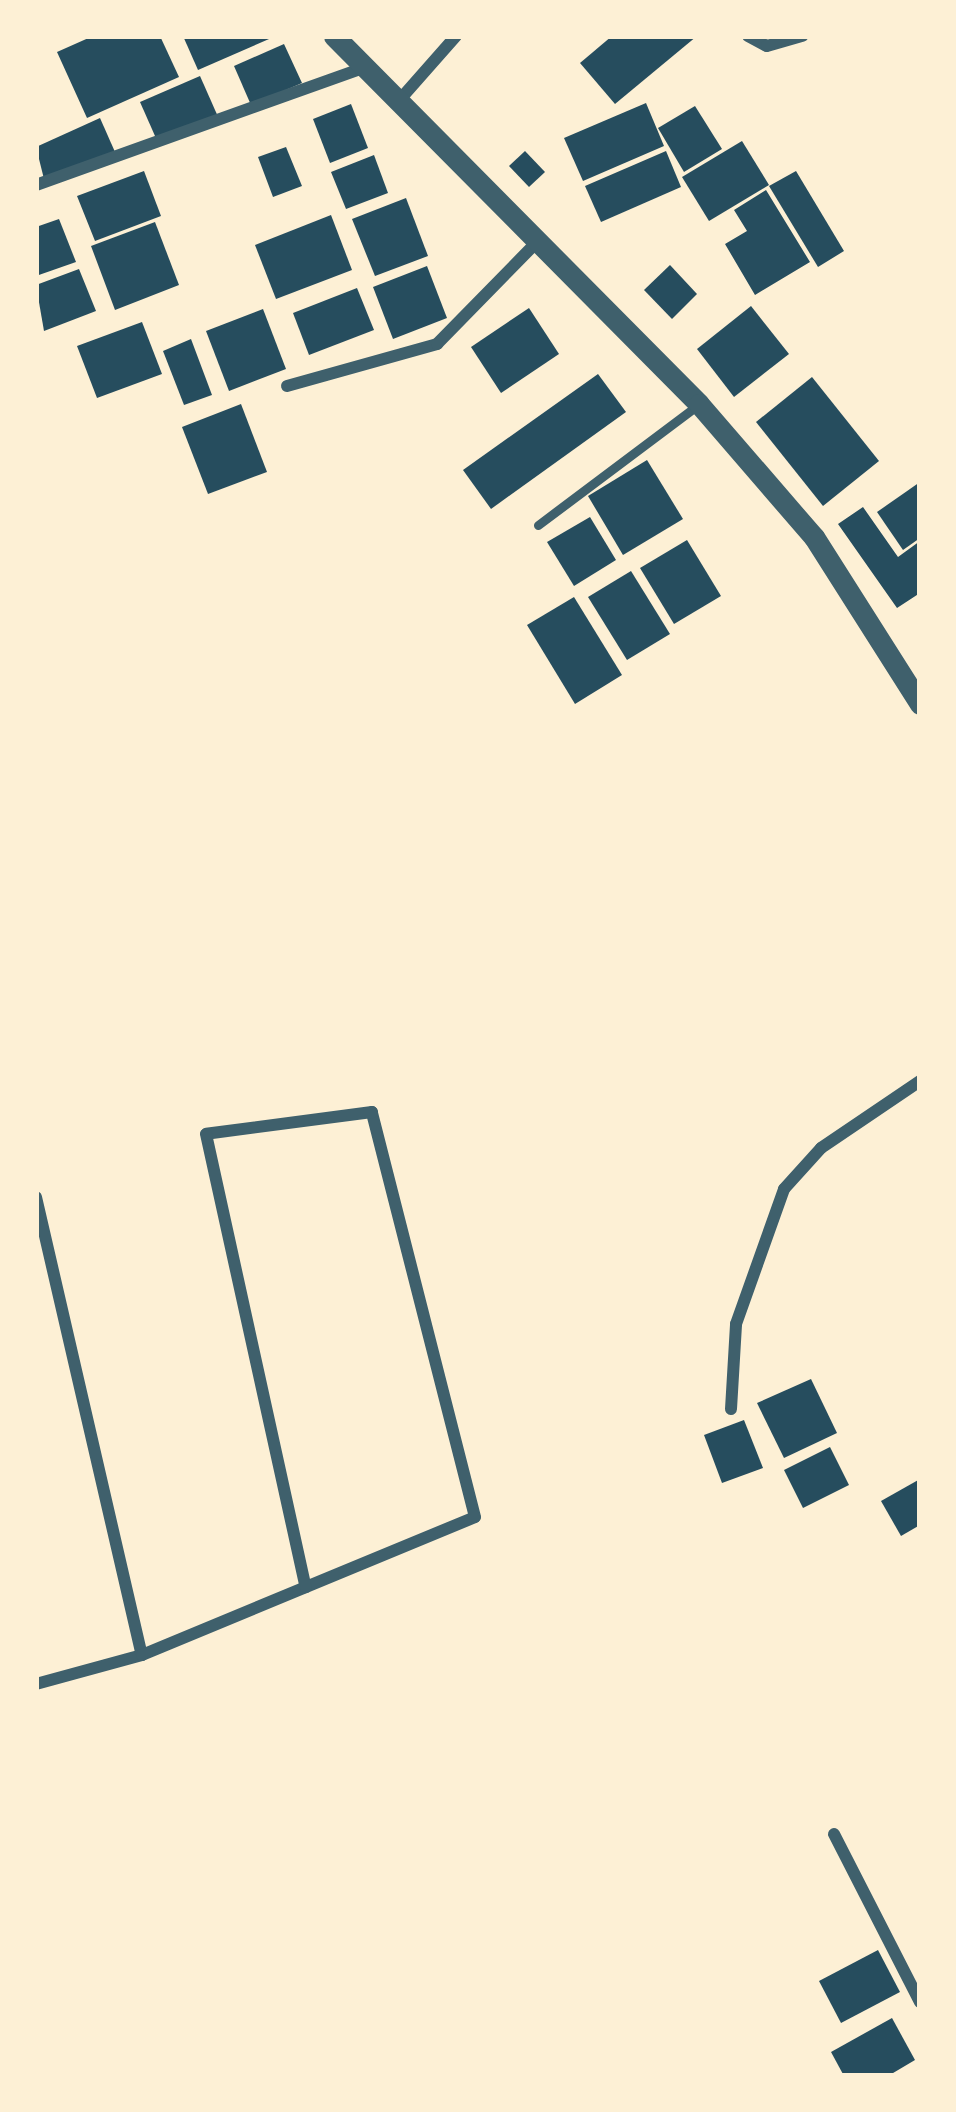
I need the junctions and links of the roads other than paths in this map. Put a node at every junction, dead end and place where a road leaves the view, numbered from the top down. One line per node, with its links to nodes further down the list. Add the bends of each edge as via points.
1 (334, 36): 5 (street)
2 (456, 36): 6 (street)
3 (748, 36): 4 (street, via 767,46)
4 (803, 36)
5 (360, 69): 6 (street); 7 (street)
6 (395, 105): 8 (street)
7 (36, 185)
8 (539, 239): 9 (street, via 437,344); 10 (street)
9 (287, 386)
10 (699, 404): 11 (lane); 12 (street, via 814,537)
11 (538, 525)
12 (920, 704)
13 (920, 1081): 15 (street, via 820,1148 784,1189 736,1324)
14 (36, 1197): 17 (street)
15 (731, 1409)
16 (306, 1587): 16 (street, via 206,1134 372,1112 475,1517); 17 (street)
17 (142, 1655): 18 (street)
18 (36, 1684)
19 (834, 1834): 20 (street)
20 (920, 2002)

